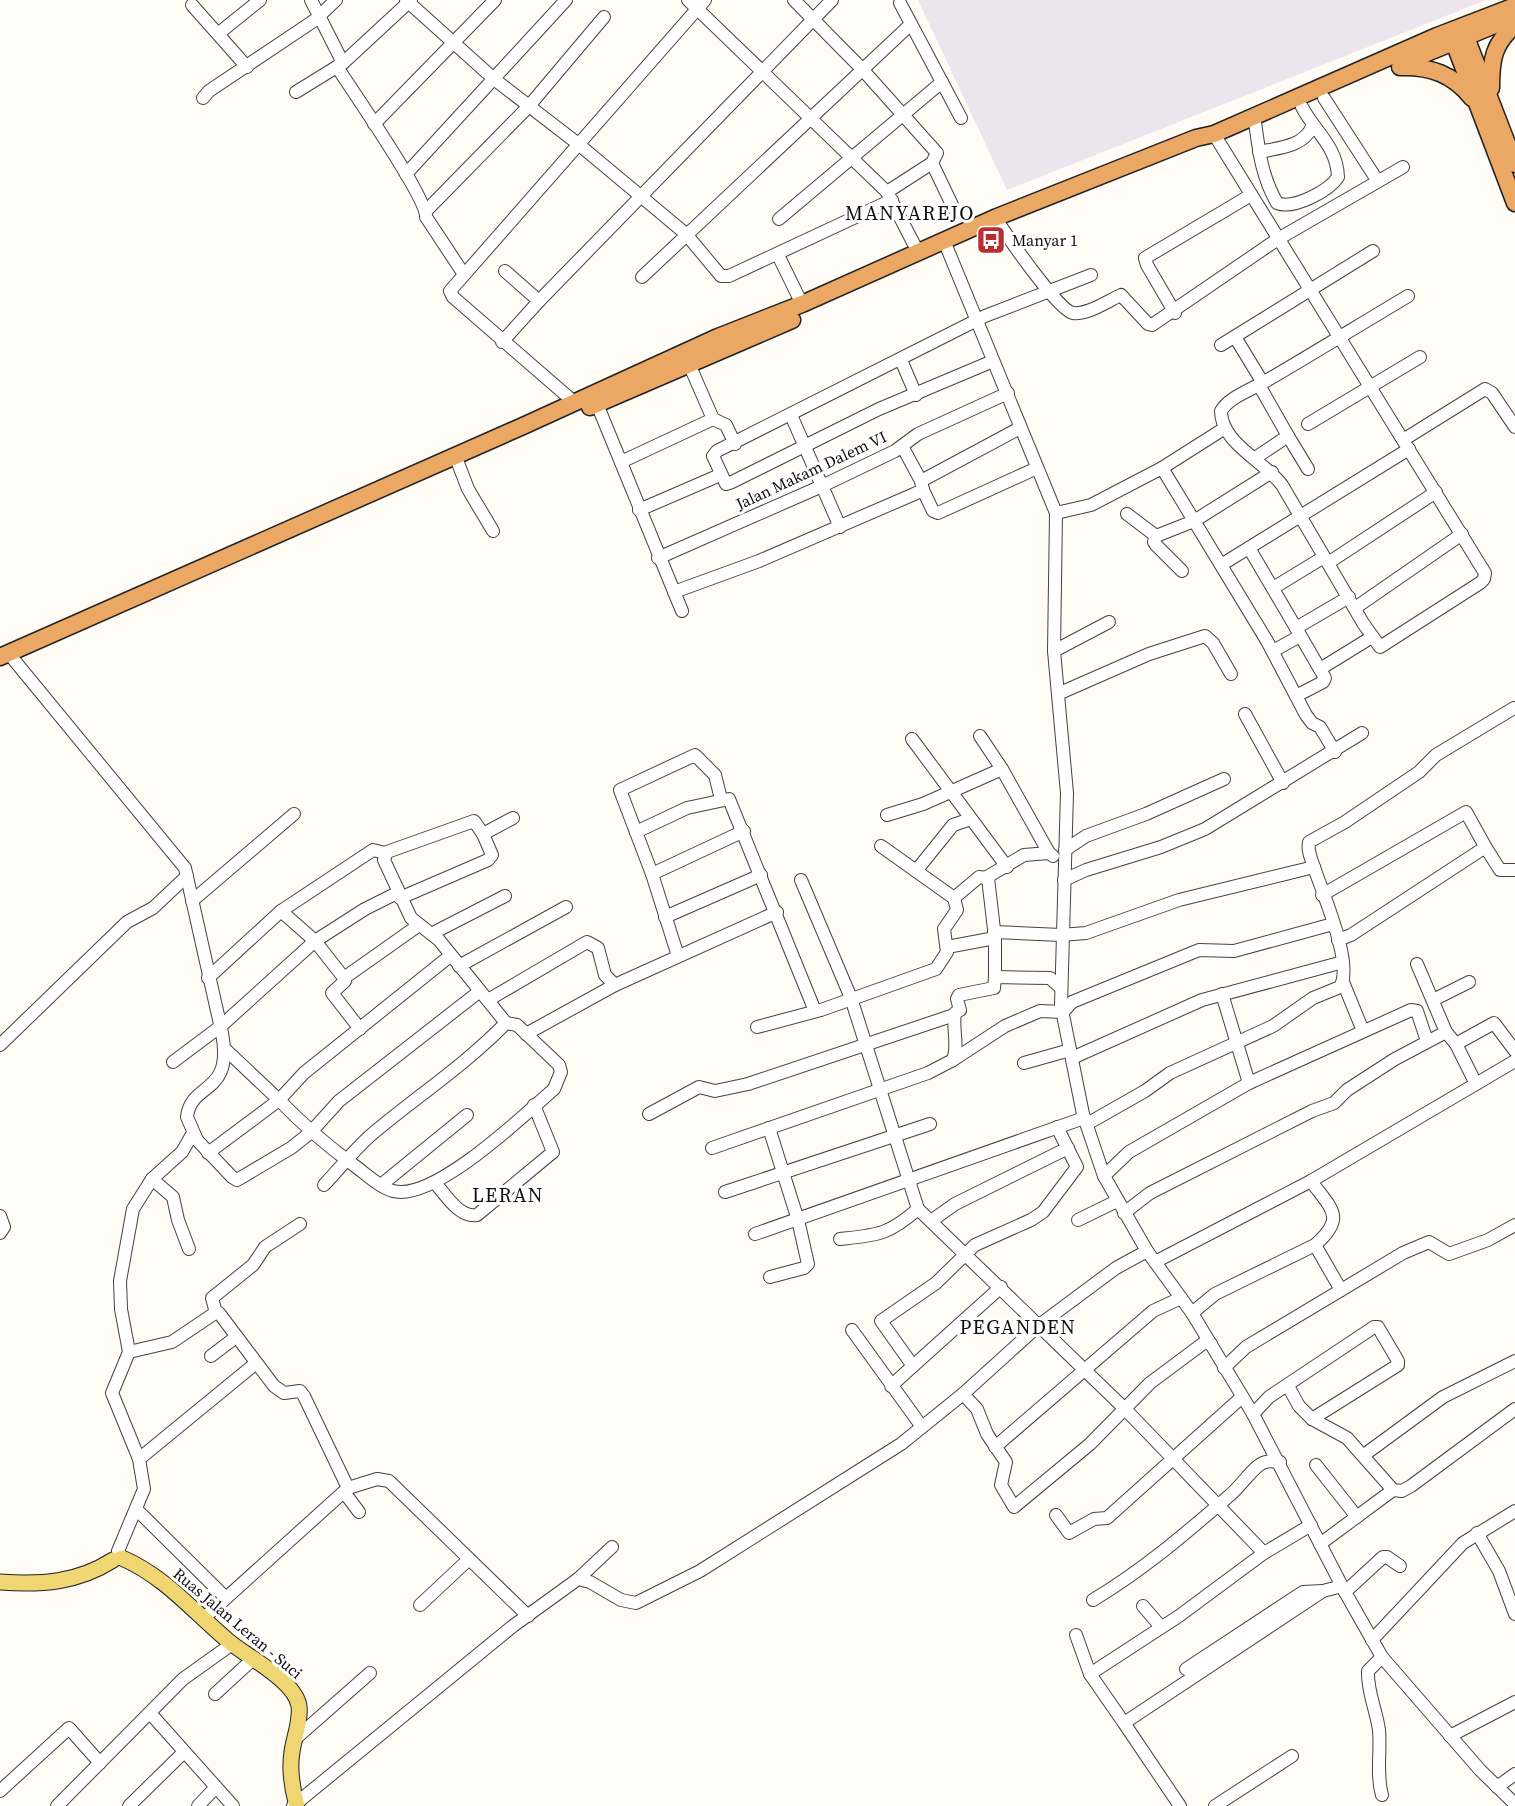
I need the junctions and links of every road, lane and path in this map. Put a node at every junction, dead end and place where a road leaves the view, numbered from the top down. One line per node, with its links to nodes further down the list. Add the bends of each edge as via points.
1 (311, 0): 13 (street)
2 (336, 0): 13 (street)
3 (495, 0): 21 (street)
4 (566, 0): 27 (street)
5 (794, 0): 16 (street)
6 (832, 0): 16 (street)
7 (256, 1): 19 (street)
8 (408, 1): 21 (street); 22 (street)
9 (697, 3): 26 (street); 42 (street)
10 (900, 3): 17 (street)
11 (192, 5): 19 (street)
12 (1515, 6): 20 (highway)
13 (319, 16): 22 (street); 23 (street)
14 (604, 17): 33 (street)
15 (1515, 17): 20 (highway)
16 (813, 19): 25 (street); 26 (street)
17 (911, 24): 25 (street); 28 (street)
18 (1515, 25): 32 (highway, via 1502,39 1491,62)
19 (219, 33): 23 (street)
20 (1458, 34): 24 (highway); 32 (highway); 60 (highway, via 1214,134)
21 (454, 44): 27 (street); 39 (street)
22 (340, 65): 29 (street); 39 (street)
23 (247, 67): 30 (street)
24 (1391, 68): 31 (highway); 32 (highway, via 1421,67 1447,74)
25 (861, 69): 35 (street); 36 (street)
26 (763, 72): 36 (street); 51 (street)
27 (494, 79): 33 (street); 48 (street)
28 (942, 82): 35 (street); 37 (street)
29 (296, 92)
30 (206, 94)
31 (1324, 98): 34 (highway); 49 (street)
32 (1485, 103): 46 (highway); 53 (highway)
33 (530, 106): 42 (street); 55 (street)
34 (1302, 107): 38 (highway); 40 (street)
35 (902, 113): 44 (street); 45 (street, via 937,153)
36 (811, 118): 44 (street); 58 (street)
37 (961, 118)
38 (1255, 122): 41 (highway); 43 (street)
39 (374, 124): 48 (street)
40 (1312, 127): 43 (street, via 1303,139 1287,147); 43 (street, via 1335,155 1338,177 1329,188 1286,205 1277,202 1265,179)
41 (1217, 139): 50 (street); 57 (highway)
42 (577, 143): 51 (street); 67 (street)
43 (1259, 152)
44 (853, 156): 52 (street); 56 (street)
45 (932, 163): 52 (street); 54 (street)
46 (1515, 164)
47 (1403, 167): 49 (street)
48 (406, 174): 55 (street)
49 (1377, 180): 59 (street)
50 (1251, 195): 59 (street); 73 (street, via 1145,258)
51 (642, 196): 58 (street); 72 (street)
52 (890, 196): 60 (street); 63 (street)
53 (1513, 197)
54 (954, 209)
55 (426, 211): 67 (street)
56 (779, 219)
57 (1000, 225): 61 (highway); 69 (street)
58 (686, 234): 63 (street, via 724,277); 66 (street)
59 (1278, 239): 68 (street); 73 (street)
60 (915, 245): 71 (highway)
61 (947, 248): 74 (street); 82 (highway)
62 (1373, 251): 68 (street)
63 (778, 255): 71 (street)
64 (505, 271): 72 (street)
65 (1091, 275): 69 (street)
66 (642, 278)
67 (458, 279): 75 (street, via 450,292 453,297)
68 (1310, 290): 76 (street); 77 (street)
69 (1050, 292): 73 (street, via 1071,313 1120,295 1150,325); 74 (street)
70 (1408, 296): 77 (street)
71 (799, 298): 87 (highway)
72 (539, 301): 75 (street)
73 (1175, 312)
74 (977, 321): 80 (street); 81 (street)
75 (506, 337): 87 (street)
76 (1235, 337): 78 (street); 83 (street)
77 (1340, 337): 83 (street); 84 (street)
78 (1221, 345)
79 (1420, 357): 84 (street)
80 (901, 360): 86 (street); 89 (street)
81 (993, 361): 85 (street); 86 (street)
82 (689, 363): 88 (highway); 90 (street)
83 (1261, 384): 94 (street, via 1223,407 1221,418); 95 (street)
84 (1370, 387): 91 (street); 97 (street)
85 (1008, 393): 93 (street); 98 (street, Jalan Makam Dalem VI, via 918,434)
86 (916, 395): 99 (street, via 869,413)
87 (574, 402): 101 (highway)
88 (597, 404): 101 (highway); 102 (street)
89 (791, 416): 96 (street); 99 (street)
90 (713, 419): 96 (street, via 726,425); 102 (street)
91 (1308, 424)
92 (1515, 427): 97 (street, via 1492,393 1485,390)
93 (1020, 428): 103 (street); 108 (street)
94 (1225, 428): 100 (street); 104 (street)
95 (1288, 436): 100 (street); 105 (street)
96 (735, 444): 107 (street, via 714,454)
97 (1406, 445): 110 (street); 114 (street)
98 (902, 446): 108 (street); 109 (street, Jalan Makam Dalem VI)
99 (804, 447): 107 (street, via 727,484); 109 (street)
100 (1255, 458): 106 (street)
101 (456, 459): 117 (street, via 468,489); 134 (highway)
102 (621, 462): 111 (street)
103 (1037, 468): 108 (street, via 938,513 933,511); 112 (street)
104 (1162, 468): 112 (street, via 1091,505); 115 (street)
105 (1308, 469)
106 (1272, 472): 114 (street); 115 (street)
107 (720, 475): 111 (street)
108 (922, 485): 116 (street)
109 (822, 486): 116 (street); 121 (street, Jalan Makam Dalem VI)
110 (1436, 492): 118 (street); 122 (street)
111 (639, 510): 121 (street)
112 (1056, 513): 132 (street)
113 (1127, 514): 119 (street)
114 (1301, 518): 120 (street); 122 (street)
115 (1194, 521): 119 (street); 123 (street)
116 (840, 527): 126 (street)
117 (494, 531)
118 (1462, 534): 127 (street); 131 (street, via 1483,568 1484,579 1385,645 1378,647)
119 (1156, 536): 124 (street, via 1156,545)
120 (1249, 548): 123 (street); 125 (street)
121 (658, 558): 126 (street)
122 (1326, 560): 125 (street); 127 (street)
123 (1221, 565): 133 (street)
124 (1182, 571)
125 (1273, 588): 130 (street)
126 (674, 592): 128 (street)
127 (1352, 602): 130 (street); 131 (street)
128 (681, 611)
129 (1109, 622): 132 (street)
130 (1298, 632): 133 (street); 135 (street)
131 (1372, 637): 135 (street)
132 (1054, 651): 137 (street)
133 (1273, 651): 138 (street)
134 (5, 661): 169 (street, via 177,857)
135 (1320, 669): 138 (street, via 1323,682)
136 (1231, 674): 137 (street, via 1205,636 1149,654)
137 (1060, 693): 159 (street, via 1067,793)
138 (1296, 696): 144 (street)
139 (1514, 708): 164 (street, via 1436,755 1419,772 1309,842)
140 (1245, 714): 147 (street)
141 (1362, 733): 144 (street)
142 (980, 736): 145 (street)
143 (912, 739): 148 (street)
144 (1335, 752): 147 (street)
145 (1002, 769): 148 (street); 160 (street)
146 (1224, 779): 159 (street, via 1086,836)
147 (1283, 783): 172 (street, via 1205,829)
148 (950, 793): 151 (street); 153 (street)
149 (721, 799): 154 (street, via 730,800); 155 (street, via 687,808); 155 (street, via 715,775 693,755 621,788)
150 (294, 814): 177 (street)
151 (887, 815)
152 (513, 818): 156 (street)
153 (971, 819): 163 (street); 166 (street, via 953,825)
154 (744, 831): 167 (street); 168 (street)
155 (636, 832): 167 (street)
156 (483, 834): 161 (street, via 474,821); 173 (street, via 492,855 488,860)
157 (880, 846): 166 (street)
158 (1486, 849): 165 (street, via 1500,870); 174 (street, via 1466,812); 187 (street)
159 (1065, 850): 162 (street)
160 (1049, 853): 162 (street); 163 (street, via 1024,855)
161 (385, 854): 173 (street); 179 (street, via 373,850)
162 (1065, 864): 172 (street)
163 (1007, 867): 170 (street)
164 (1314, 867): 174 (street); 186 (street, via 1179,900 1086,933)
165 (1515, 870)
166 (916, 871): 176 (street)
167 (652, 874): 181 (street)
168 (761, 874): 180 (street); 181 (street)
169 (187, 876): 177 (street); 219 (street, via 153,908 127,921)
170 (987, 877): 176 (street, via 979,876); 185 (street)
171 (801, 880): 204 (street)
172 (1064, 880): 186 (street)
173 (399, 895): 183 (street); 188 (street, via 364,909)
174 (1322, 895): 182 (street)
175 (505, 896): 184 (street)
176 (954, 898): 189 (street, via 957,910 944,929)
177 (192, 901): 196 (street)
178 (566, 907): 194 (street)
179 (280, 911): 188 (street); 196 (street)
180 (777, 912): 191 (street); 206 (street)
181 (665, 917): 191 (street)
182 (1333, 924): 187 (street); 207 (street, via 1234,951 1199,950 1072,1002)
183 (419, 925): 184 (street); 197 (street)
184 (433, 933): 190 (street)
185 (995, 935): 186 (street); 189 (street); 195 (street)
186 (1061, 936): 201 (street)
187 (1338, 940): 192 (street)
188 (315, 941): 197 (street); 210 (street)
189 (947, 947): 204 (street, via 936,969)
190 (450, 956): 194 (street); 212 (street)
191 (678, 957): 200 (street)
192 (1343, 962): 198 (street); 202 (street)
193 (1417, 964): 205 (street)
194 (459, 966): 203 (street)
195 (995, 977): 201 (street, via 1050,978); 208 (street, via 994,988 957,997 960,1010)
196 (208, 978): 210 (street)
197 (344, 978): 212 (street, via 332,993)
198 (1343, 982): 213 (street); 216 (street, via 1281,1022)
199 (1469, 982): 205 (street)
200 (615, 985): 203 (street, via 605,975 598,948 587,942); 215 (street)
201 (1060, 987): 207 (street)
202 (1222, 994): 216 (street); 223 (street)
203 (484, 995): 209 (street); 240 (street, via 339,1101)
204 (851, 998): 206 (street); 220 (street)
205 (1433, 1000): 214 (street)
206 (815, 1011): 211 (street)
207 (1063, 1012): 223 (street); 224 (street, via 1041,1011 1017,1020)
208 (954, 1015): 220 (street); 224 (street, via 957,1047)
209 (506, 1023): 215 (street, via 514,1023); 245 (street)
210 (221, 1026): 221 (street); 226 (street)
211 (757, 1026)
212 (360, 1029): 231 (street, via 304,1073)
213 (1363, 1031): 217 (street, via 1414,1009); 228 (street)
214 (1446, 1032): 217 (street); 218 (street)
215 (526, 1034): 232 (street, via 554,1058 561,1072 554,1089)
216 (1236, 1041): 228 (street); 235 (street)
217 (1427, 1041): 257 (street, via 1347,1090 1334,1103 1150,1193)
218 (1456, 1044): 222 (street, via 1494,1023); 229 (street)
219 (0, 1045)
220 (867, 1045): 230 (street); 234 (street, via 739,1086 715,1091 699,1087)
221 (225, 1049): 231 (street); 239 (street, via 222,1073 189,1110 187,1117)
222 (1515, 1051)
223 (1071, 1054): 227 (street); 235 (street)
224 (953, 1060): 230 (street)
225 (1515, 1061): 229 (street)
226 (173, 1062)
227 (1024, 1063)
228 (1249, 1083): 247 (street, via 1129,1152)
229 (1476, 1084): 250 (street)
230 (881, 1089): 238 (street); 241 (street)
231 (279, 1100): 240 (street); 244 (street)
232 (534, 1105): 251 (street, via 449,1176); 251 (street, via 553,1152 477,1215 462,1213)
233 (467, 1114): 253 (street)
234 (650, 1114)
235 (1085, 1121): 237 (street); 247 (street)
236 (930, 1124): 241 (street)
237 (1057, 1127): 243 (street); 249 (street)
238 (769, 1128): 242 (street); 246 (street)
239 (193, 1133): 244 (street); 248 (street, via 182,1152)
240 (310, 1133): 244 (street, via 237,1180); 245 (street)
241 (894, 1135): 246 (street); 249 (street)
242 (712, 1148)
243 (1068, 1148): 261 (street, via 955,1204); 270 (street, via 1077,1168 1043,1212 978,1243)
244 (208, 1153)
245 (345, 1159): 252 (street); 253 (street)
246 (783, 1173): 254 (street); 259 (street)
247 (1104, 1176): 255 (street)
248 (152, 1179): 268 (street, via 173,1197); 282 (street, via 133,1209 120,1281)
249 (908, 1180): 256 (street); 259 (street)
250 (1311, 1181): 267 (street, via 1335,1220 1328,1234); 271 (street)
251 (435, 1183): 253 (street, via 399,1191)
252 (324, 1185)
253 (381, 1185)
254 (725, 1192)
255 (1117, 1201): 257 (street); 260 (street)
256 (918, 1209): 261 (street); 266 (street, via 882,1234)
257 (1124, 1213): 269 (street)
258 (0, 1216): 264 (street, via 4,1227)
259 (798, 1220): 265 (street); 272 (street, via 808,1266)
260 (1078, 1220)
261 (931, 1221): 270 (street)
262 (300, 1224): 276 (street, via 265,1247 253,1265 212,1298)
263 (1515, 1225): 274 (street, via 1449,1254 1432,1243 1421,1245)
264 (0, 1233)
265 (755, 1234)
266 (840, 1239)
267 (1315, 1245): 274 (street); 277 (street, via 1215,1294)
268 (189, 1249)
269 (1147, 1251): 271 (street); 278 (street, via 1116,1268)
270 (965, 1254): 273 (street); 286 (street, via 936,1283 881,1320)
271 (1155, 1262): 275 (street)
272 (770, 1277)
273 (1001, 1287): 278 (street); 286 (street)
274 (1341, 1290): 287 (street, via 1246,1347)
275 (1181, 1298): 277 (street); 288 (street, via 1153,1311)
276 (216, 1313): 280 (street, via 222,1315); 282 (street, via 172,1342)
277 (1192, 1313): 281 (street)
278 (1038, 1326): 288 (street); 291 (street)
279 (852, 1330): 289 (street)
280 (236, 1337): 283 (street); 285 (street)
281 (1211, 1344): 287 (street); 293 (street, via 1205,1342 1173,1364)
282 (129, 1352): 301 (street, via 112,1393)
283 (211, 1356)
284 (1515, 1361): 299 (street, via 1443,1396)
285 (255, 1364): 301 (street); 304 (street, via 282,1391 302,1392)
286 (913, 1366): 289 (street)
287 (1224, 1368): 292 (street)
288 (1083, 1371): 293 (street); 298 (street)
289 (891, 1386): 297 (street)
290 (1287, 1386): 295 (street); 296 (street); 296 (street, via 1374,1327 1380,1329 1398,1365)
291 (963, 1394): 297 (street); 298 (street, via 977,1409)
292 (1242, 1397): 295 (street); 300 (street)
293 (1124, 1408): 298 (street, via 1090,1444 1014,1507 1001,1485 1006,1462); 300 (street)
294 (1515, 1409): 305 (street, via 1411,1486)
295 (1253, 1414): 302 (street)
296 (1312, 1419): 299 (street, via 1347,1438)
297 (922, 1427): 321 (street, via 902,1444 700,1570 641,1601 626,1602)
298 (995, 1447)
299 (1364, 1455): 305 (street)
300 (1172, 1458): 306 (street); 310 (street, via 1107,1518 1094,1519 1070,1533)
301 (139, 1460): 307 (street, via 144,1489)
302 (1280, 1462): 306 (street, via 1265,1461); 312 (street)
303 (1316, 1465): 311 (street)
304 (346, 1490): 308 (street); 319 (street, via 377,1479 389,1480); 324 (street)
305 (1394, 1490): 311 (street)
306 (1219, 1504): 317 (street); 325 (street, via 1129,1579)
307 (136, 1509): 318 (street); 324 (street)
308 (359, 1512)
309 (1511, 1513): 313 (street); 314 (street)
310 (1056, 1515)
311 (1357, 1517): 315 (street)
312 (1311, 1525): 315 (street); 317 (street)
313 (1515, 1527)
314 (1476, 1533): 328 (street, via 1499,1571); 334 (street)
315 (1320, 1544): 323 (street)
316 (612, 1547): 321 (street)
317 (1264, 1552): 332 (street)
318 (117, 1556): 322 (main road, via 65,1581); 331 (main road, Ruas Jalan Leran - Suci, via 154,1575)
319 (468, 1560): 326 (street); 329 (street)
320 (1400, 1566): 323 (street, via 1383,1557)
321 (578, 1579): 329 (street)
322 (0, 1582)
323 (1344, 1589): 330 (street, via 1316,1591); 334 (street)
324 (226, 1598): 331 (street)
325 (1093, 1600)
326 (420, 1605)
327 (1143, 1606): 332 (street)
328 (1515, 1614)
329 (528, 1616): 356 (street)
330 (1275, 1617): 338 (street); 344 (street)
331 (204, 1618): 335 (main road, Ruas Jalan Leran - Suci)
332 (1161, 1627): 340 (street)
333 (1076, 1635): 340 (street)
334 (1372, 1640): 336 (street)
335 (232, 1644): 337 (main road, Ruas Jalan Leran - Suci); 343 (street, via 192,1671)
336 (1382, 1657): 345 (street); 354 (street, via 1368,1671 1368,1688 1379,1732)
337 (253, 1659): 341 (street); 346 (main road, Ruas Jalan Leran - Suci, via 296,1696 299,1715)
338 (1186, 1669)
339 (370, 1673): 346 (street)
340 (1090, 1674): 344 (street)
341 (215, 1694)
342 (1515, 1702): 345 (street)
343 (150, 1713): 347 (street); 349 (street)
344 (1124, 1723): 361 (street)
345 (1450, 1736): 352 (street)
346 (295, 1739): 356 (main road, Ruas Jalan Leran - Suci, via 291,1767)
347 (184, 1752): 351 (street); 358 (street)
348 (1292, 1756): 362 (street)
349 (100, 1762): 353 (street, via 69,1728); 357 (street)
350 (1515, 1774): 352 (street)
351 (216, 1787): 359 (street); 360 (street)
352 (1497, 1787): 355 (street)
353 (0, 1791)
354 (1383, 1795)
355 (1515, 1804)
356 (296, 1805)
357 (57, 1806)
358 (129, 1806)
359 (198, 1806)
360 (233, 1806)
361 (1180, 1806)
362 (1215, 1806)

